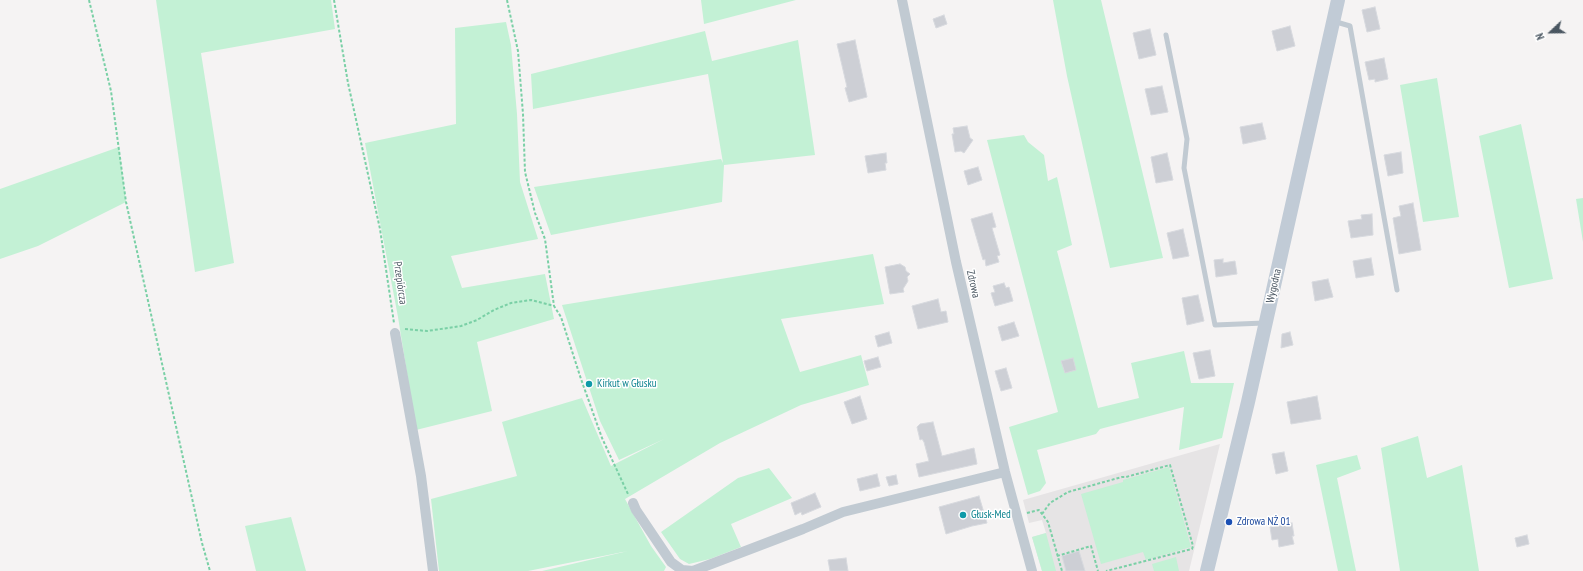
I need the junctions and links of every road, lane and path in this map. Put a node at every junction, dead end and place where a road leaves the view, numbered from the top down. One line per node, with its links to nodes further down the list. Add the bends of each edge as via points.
1 (90, 0): 17 (path, via 111,91 126,202)
2 (334, 0): 11 (path, Przepiórcza, via 348,83 380,228)
3 (507, 0): 9 (path, via 518,51 524,172 545,239)
4 (902, 0): 12 (street, Zdrowa, via 956,262)
5 (1338, 0): 6 (street, Wygodna)
6 (1333, 21): 8 (lane, via 1350,26); 10 (street, Wygodna)
7 (1166, 35): 10 (lane, via 1187,139 1184,168 1215,325)
8 (1397, 290)
9 (554, 306): 11 (path, via 531,300 511,303 461,326 427,331 406,328); 13 (path, via 561,317 602,438)
10 (1265, 324): 24 (street, Wygodna)
11 (395, 333): 18 (street, via 421,476)
12 (1005, 472): 19 (street, via 843,512); 20 (street, Zdrowa)
13 (632, 503): 19 (street, via 671,562 682,570)
14 (1022, 514): 15 (path, via 1039,510)
15 (1042, 514): 16 (path, via 1048,522); 23 (path, via 1050,503 1068,492 1170,465 1192,549)
16 (1057, 556): 21 (path); 22 (path, via 1091,546)
17 (210, 571)
18 (433, 571)
19 (693, 571)
20 (1032, 571)
21 (1062, 571)
22 (1098, 571)
23 (1106, 571)
24 (1207, 571)

